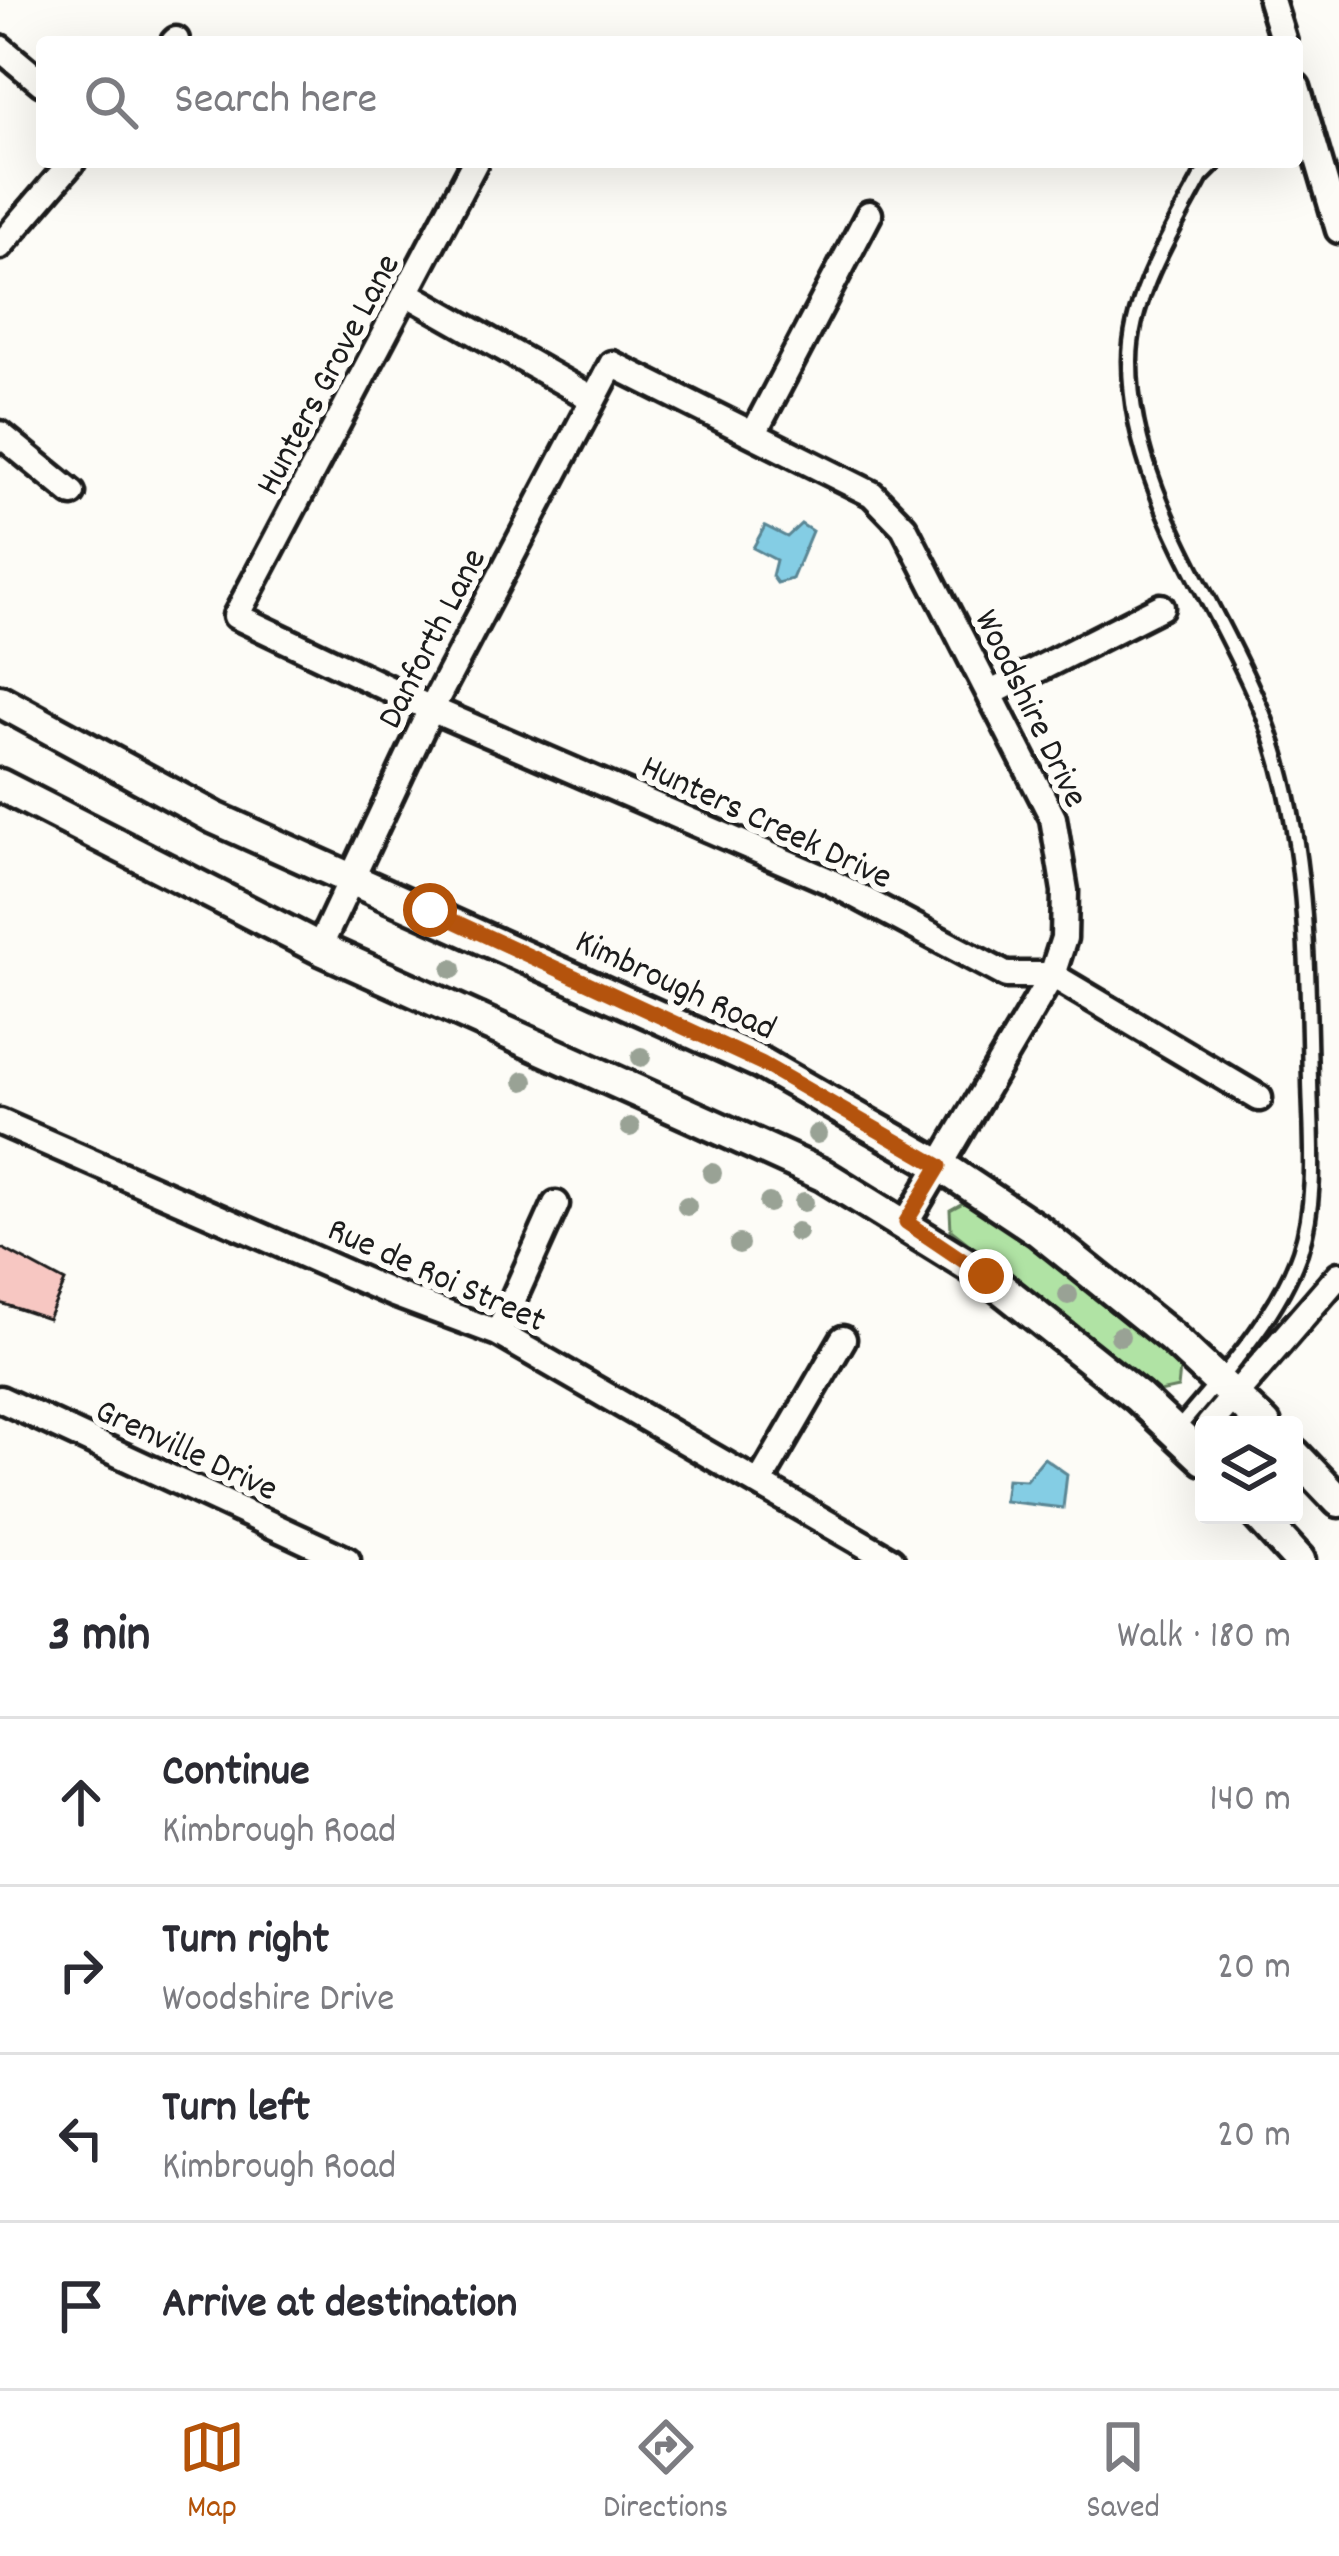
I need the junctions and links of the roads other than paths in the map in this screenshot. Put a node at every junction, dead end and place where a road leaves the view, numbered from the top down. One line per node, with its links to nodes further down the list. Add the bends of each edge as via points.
1 (1271, 0): 2 (street)
2 (1282, 36)
3 (0, 48): 4 (street)
4 (36, 78)
5 (1303, 127): 10 (street)
6 (67, 168): 11 (street)
7 (472, 168): 12 (street, Hunters Grove Lane)
8 (1210, 168): 35 (lane, via 1144,295 1130,356 1133,419 1155,491 1264,717 1288,797 1303,921 1312,1160 1300,1252)
9 (869, 214): 15 (street)
10 (1339, 230)
11 (0, 246)
12 (408, 294): 14 (street); 19 (street, Hunters Grove Lane)
13 (612, 364): 14 (street, Danforth Lane); 15 (street, Woodshire Drive)
14 (593, 399): 22 (street, Danforth Lane)
15 (755, 431): 20 (street, Woodshire Drive, via 872,494 904,527)
16 (0, 434): 17 (street)
17 (72, 493)
18 (1161, 607): 20 (street)
19 (236, 616): 22 (street, Hunters Creek Drive)
20 (991, 693): 26 (street, Woodshire Drive, via 1054,818 1065,915)
21 (0, 701): 24 (street, Kimbrough Road, via 215,818)
22 (431, 709): 24 (street, Danforth Lane); 26 (street, Hunters Creek Drive, via 829,881 1006,975)
23 (0, 785): 25 (street)
24 (348, 878): 25 (street, Danforth Lane); 29 (street, Kimbrough Road, via 761,1063)
25 (320, 948): 31 (street, via 823,1175)
26 (1052, 975): 27 (street, Hunters Creek Drive); 29 (street, Woodshire Drive)
27 (1259, 1099)
28 (0, 1122): 33 (street, Rue de Roi Street)
29 (940, 1166): 31 (street, Woodshire Drive); 35 (street, Kimbrough Road, via 1040,1231)
30 (556, 1204): 33 (street)
31 (906, 1222): 39 (street)
32 (1339, 1275): 35 (street)
33 (498, 1333): 41 (street, Rue de Roi Street)
34 (843, 1340): 41 (street)
35 (1227, 1388): 37 (street); 38 (street, Kimbrough Road)
36 (0, 1399): 44 (street, Grenville Drive)
37 (1210, 1416)
38 (1256, 1416)
39 (1195, 1436)
40 (1303, 1463): 42 (street)
41 (760, 1480): 45 (street, Rue de Roi Street)
42 (1339, 1501)
43 (1266, 1524): 46 (street)
44 (347, 1560)
45 (891, 1560)
46 (1299, 1560)

